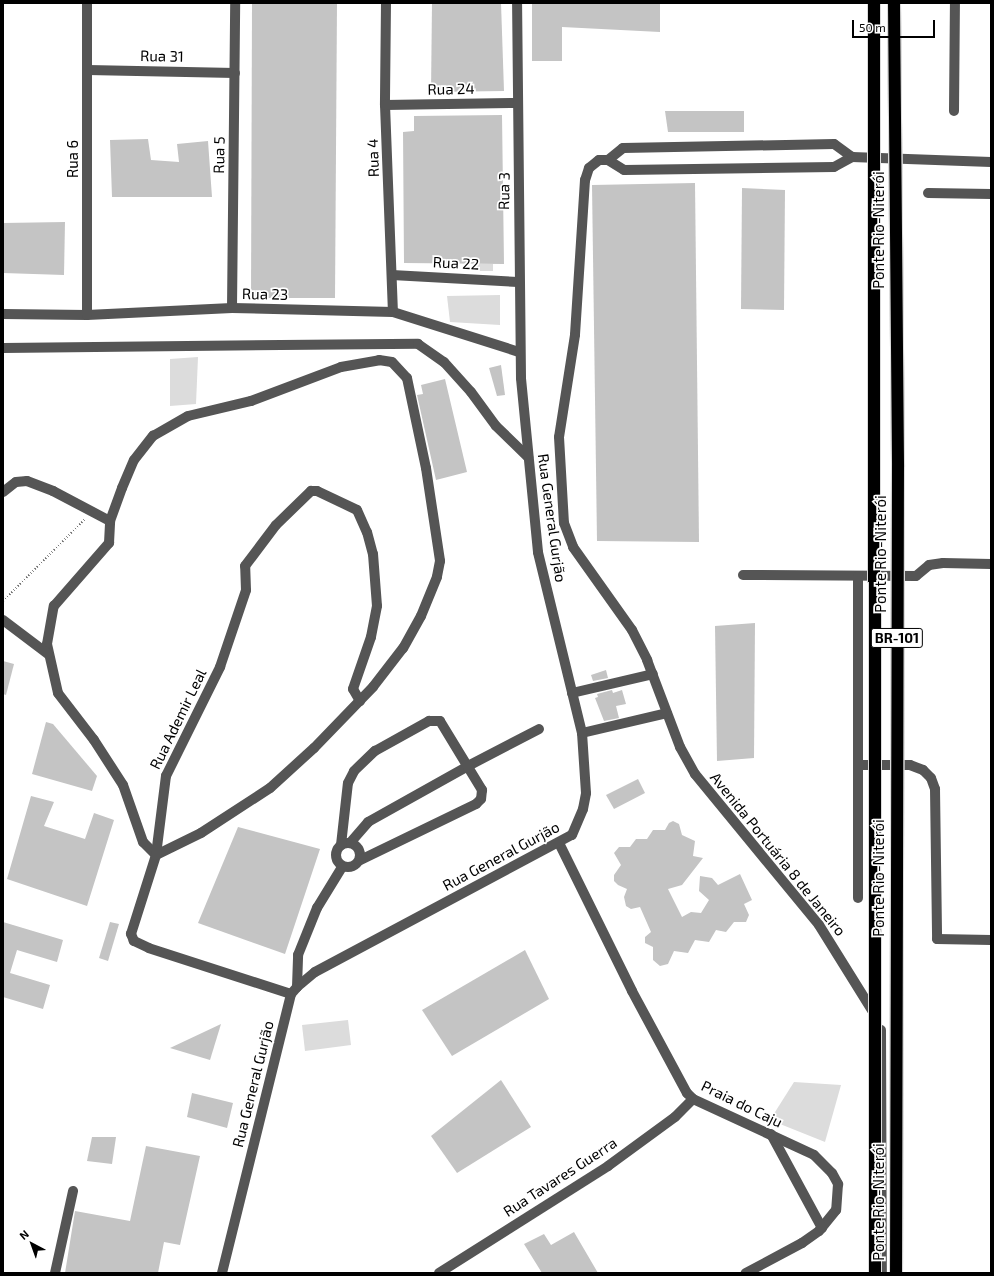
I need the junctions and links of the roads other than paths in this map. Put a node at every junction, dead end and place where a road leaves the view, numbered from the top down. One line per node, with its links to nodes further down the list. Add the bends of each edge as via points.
1 (87, 3): 8 (street, Rua 6)
2 (235, 3): 9 (street, Rua 5)
3 (386, 3): 11 (street, Rua 4)
4 (517, 3): 10 (street, Rua 3)
5 (874, 3): 59 (highway, Ponte Rio-Niterói / BR-101, bridge)
6 (894, 3): 61 (highway, Ponte Rio-Niterói / BR-101, bridge, via 898,467)
7 (956, 3): 12 (street)
8 (88, 70): 9 (street, Rua 31); 23 (street, Rua 6)
9 (235, 73): 20 (street, Rua 5)
10 (518, 103): 11 (street, Rua 24); 19 (street, Rua 3)
11 (385, 105): 18 (street, Rua 4)
12 (954, 112)
13 (852, 157): 14 (street, via 834,167 624,170); 14 (street, Avenida Portuária 8 de Janeiro, via 834,144 623,148); 15 (street)
14 (608, 160): 35 (street, Avenida Portuária 8 de Janeiro, via 599,160 589,168 585,180 575,335 559,438 560,482 564,523 572,547 632,630)
15 (991, 162)
16 (928, 193): 17 (street)
17 (991, 194)
18 (392, 275): 19 (street, Rua 22); 21 (street, Rua 4)
19 (518, 282): 25 (street, Rua 3)
20 (232, 308): 21 (street, Rua 23); 23 (street, Rua 23)
21 (393, 312): 25 (street, Rua 23)
22 (3, 314): 23 (street, Rua 23)
23 (87, 315)
24 (3, 348): 27 (street, via 418,344 444,362 496,426)
25 (519, 352): 26 (street, Rua 3)
26 (521, 378): 27 (street, Rua General Gurjão)
27 (528, 457): 36 (street, Rua General Gurjão, via 538,552)
28 (3, 492): 29 (street, via 16,482 27,481 53,491)
29 (110, 521): 34 (street, via 109,543 54,606 50,618); 37 (street, via 134,460 153,436 173,423 206,410 273,394 341,367 379,360 392,362 404,373 410,389 426,468 440,568 421,616 403,648)
30 (991, 564): 32 (street, via 943,563 929,565 916,576)
31 (743, 575): 32 (street)
32 (858, 576): 41 (street)
33 (3, 620): 34 (street)
34 (48, 654): 45 (street, via 58,693 120,780 143,842)
35 (653, 674): 36 (street); 38 (street, Avenida Portuária 8 de Janeiro)
36 (572, 693): 40 (street, Rua General Gurjão)
37 (360, 701): 45 (street, via 270,788 201,833); 45 (street, Rua Ademir Leal, via 354,693 354,685 370,638 377,606 376,577 367,532 360,514 352,506 314,491 305,496 276,525 247,562 246,590 220,667 166,776)
38 (667, 713): 40 (street); 60 (street, Avenida Portuária 8 de Janeiro, via 680,747 695,774 819,925 881,1025)
39 (539, 729): 42 (street)
40 (582, 733): 43 (street, Rua General Gurjão, via 586,793 583,809 572,835)
41 (858, 765): 48 (street); 49 (street, via 910,764 923,770 931,778 935,789 937,938)
42 (468, 766): 44 (street, via 368,822); 44 (street, via 444,726 435,720 375,751 354,771 348,782); 46 (street, via 482,790 483,795 476,804)
43 (558, 843): 50 (street, Rua General Gurjão, via 315,972); 51 (street, Praia do Caju, via 636,998 682,1085)
44 (345, 844): 46 (street, via 357,847); 47 (street, via 335,856)
45 (156, 855): 50 (street, Rua Ademir Leal, via 133,924 131,934 138,943)
46 (360, 860): 47 (street, via 354,866)
47 (342, 866): 50 (street, via 317,908 298,955)
48 (858, 898)
49 (991, 940)
50 (294, 990): 56 (street, Rua General Gurjão)
51 (693, 1099): 52 (street, Praia do Caju); 57 (street, Rua Tavares Guerra, via 675,1117 608,1166)
52 (771, 1134): 54 (street); 54 (street, Praia do Caju, via 814,1155 832,1173 838,1184 836,1210)
53 (73, 1191): 55 (street)
54 (822, 1228): 58 (street, Praia do Caju, via 802,1243)
55 (55, 1273)
56 (222, 1273)
57 (439, 1273)
58 (746, 1273)
59 (875, 1273)
60 (882, 1273)
61 (896, 1273)

